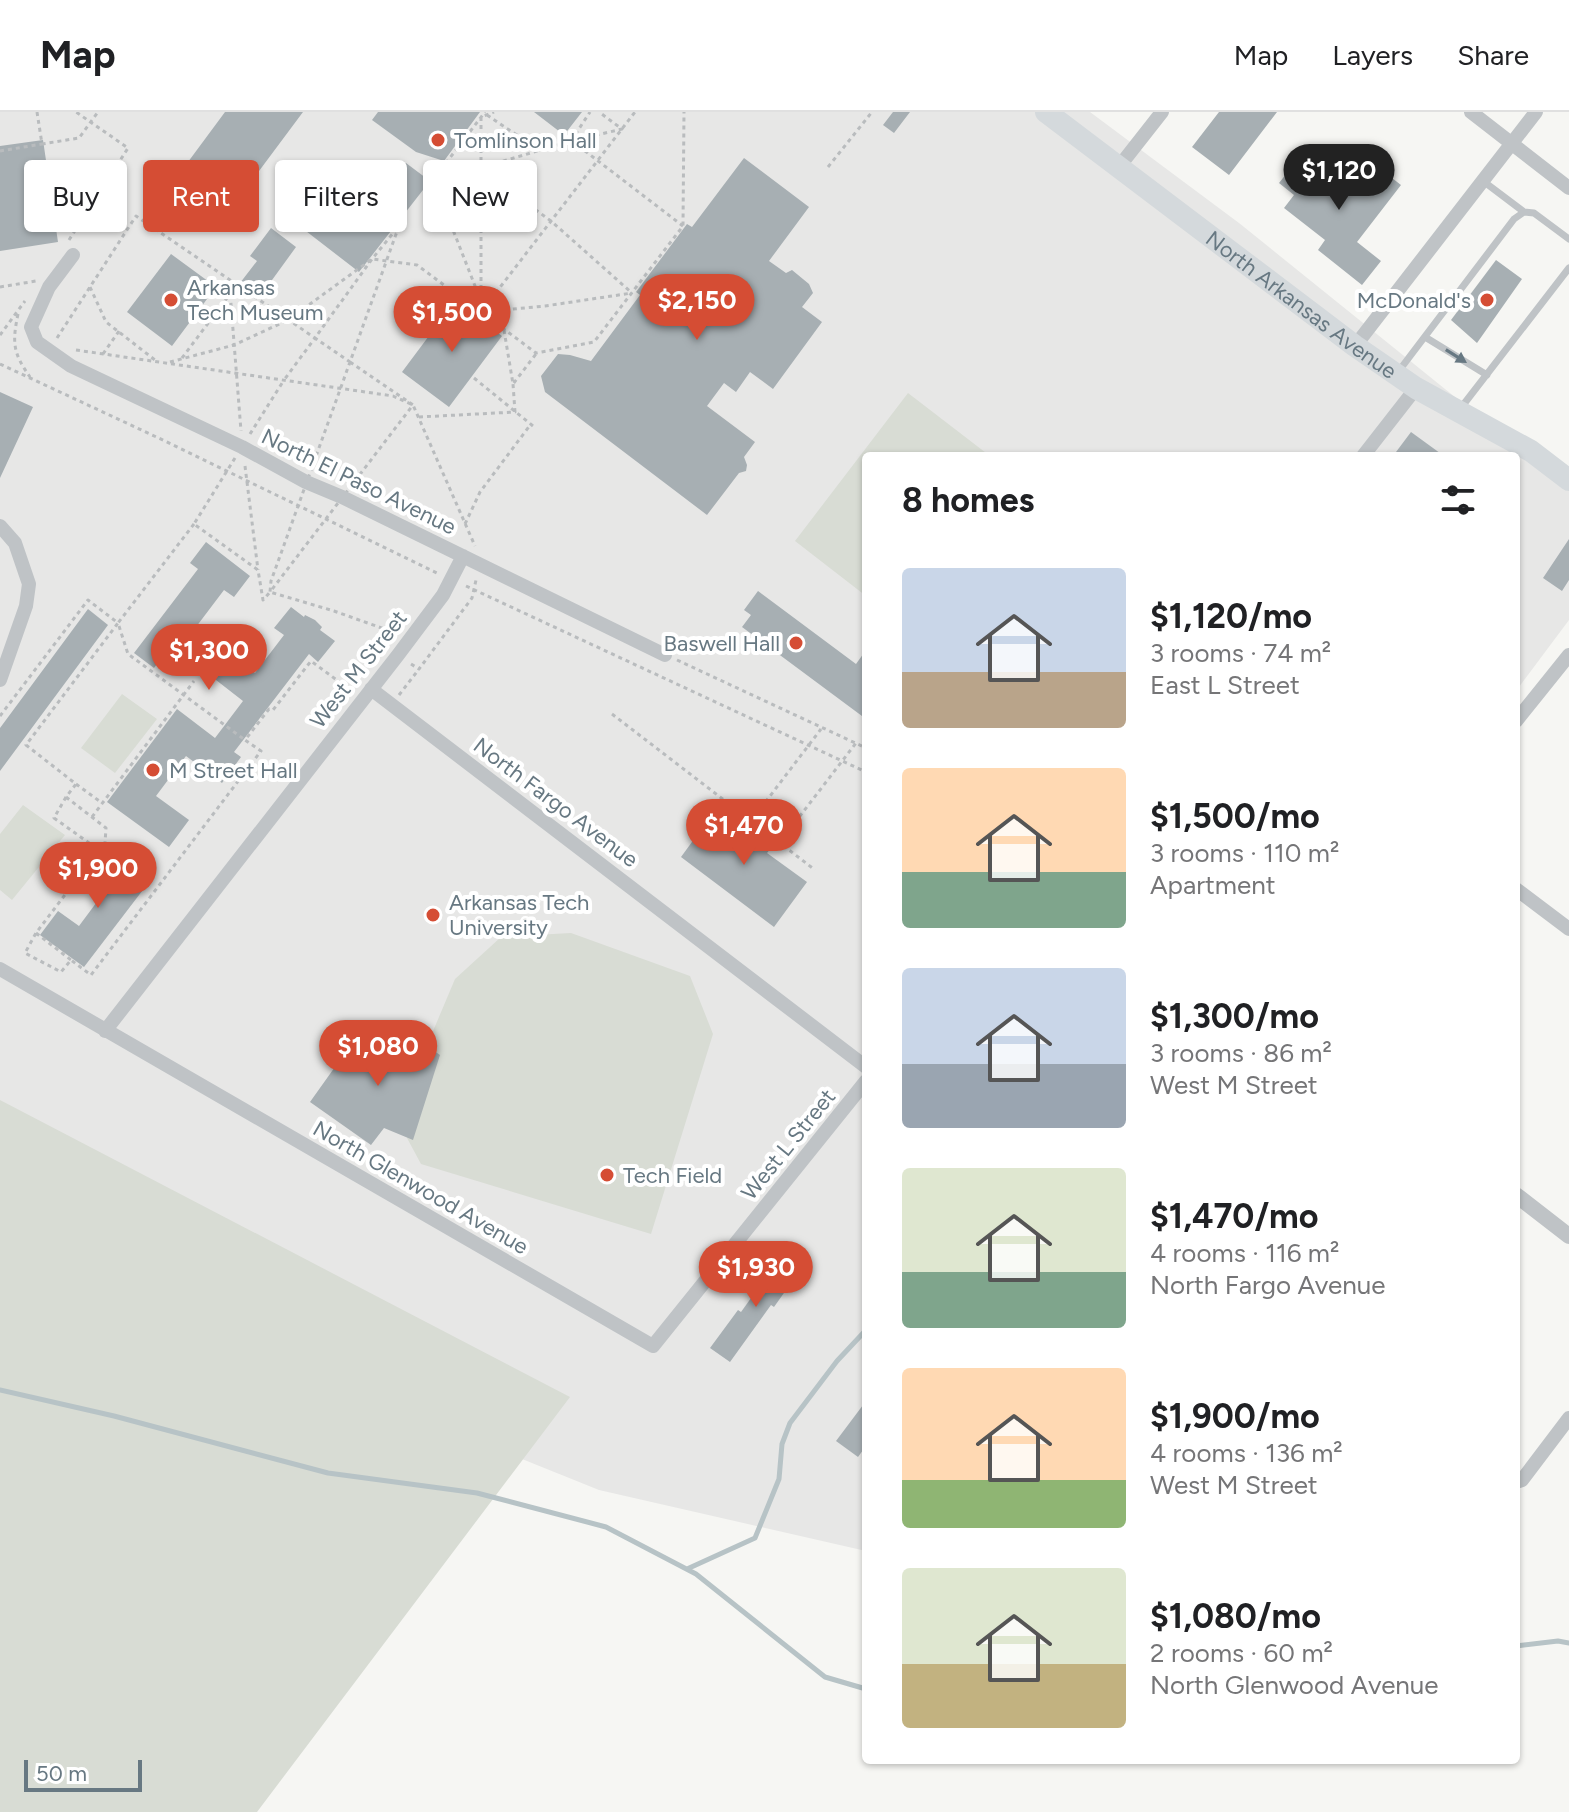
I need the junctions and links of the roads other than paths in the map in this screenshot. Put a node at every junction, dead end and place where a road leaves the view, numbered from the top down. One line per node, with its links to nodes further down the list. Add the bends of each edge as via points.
1 (1046, 112): 6 (highway, North Arkansas Avenue)
2 (1162, 112): 6 (street)
3 (1471, 112): 5 (street)
4 (1536, 112): 5 (street)
5 (1512, 144): 7 (street); 8 (street)
6 (1118, 168): 14 (highway, North Arkansas Avenue)
7 (1483, 181): 9 (lane); 14 (street)
8 (1569, 188)
9 (1524, 212): 10 (lane, via 1534,213); 13 (lane)
10 (1569, 239)
11 (73, 255): 22 (street, North El Paso Avenue, via 49,287 31,327 71,366)
12 (1569, 268): 16 (lane)
13 (1425, 337): 15 (lane); 16 (lane, one-way to 16)
14 (1355, 346): 15 (highway, North Arkansas Avenue)
15 (1397, 374): 17 (highway, North Arkansas Avenue)
16 (1487, 375): 18 (lane)
17 (1416, 388): 18 (highway, North Arkansas Avenue); 19 (street)
18 (1458, 411): 20 (highway, North Arkansas Avenue, via 1531,451)
19 (1366, 452)
20 (1569, 480)
21 (0, 526): 25 (street, via 15,543 29,584)
22 (463, 556): 23 (street, North El Paso Avenue); 26 (street, West M Street, via 443,595)
23 (665, 655)
24 (1569, 655): 27 (street)
25 (0, 680)
26 (367, 694): 31 (street, West M Street); 32 (street, North Fargo Avenue, via 392,704)
27 (1520, 716)
28 (1520, 892): 29 (street)
29 (1569, 929)
30 (0, 969): 31 (street, North Glenwood Avenue)
31 (105, 1031): 36 (street, North Glenwood Avenue)
32 (862, 1064)
33 (862, 1086): 36 (street, West L Street)
34 (1520, 1198): 35 (street)
35 (1569, 1236)
36 (653, 1346)
37 (1569, 1418): 38 (street)
38 (1520, 1481)

